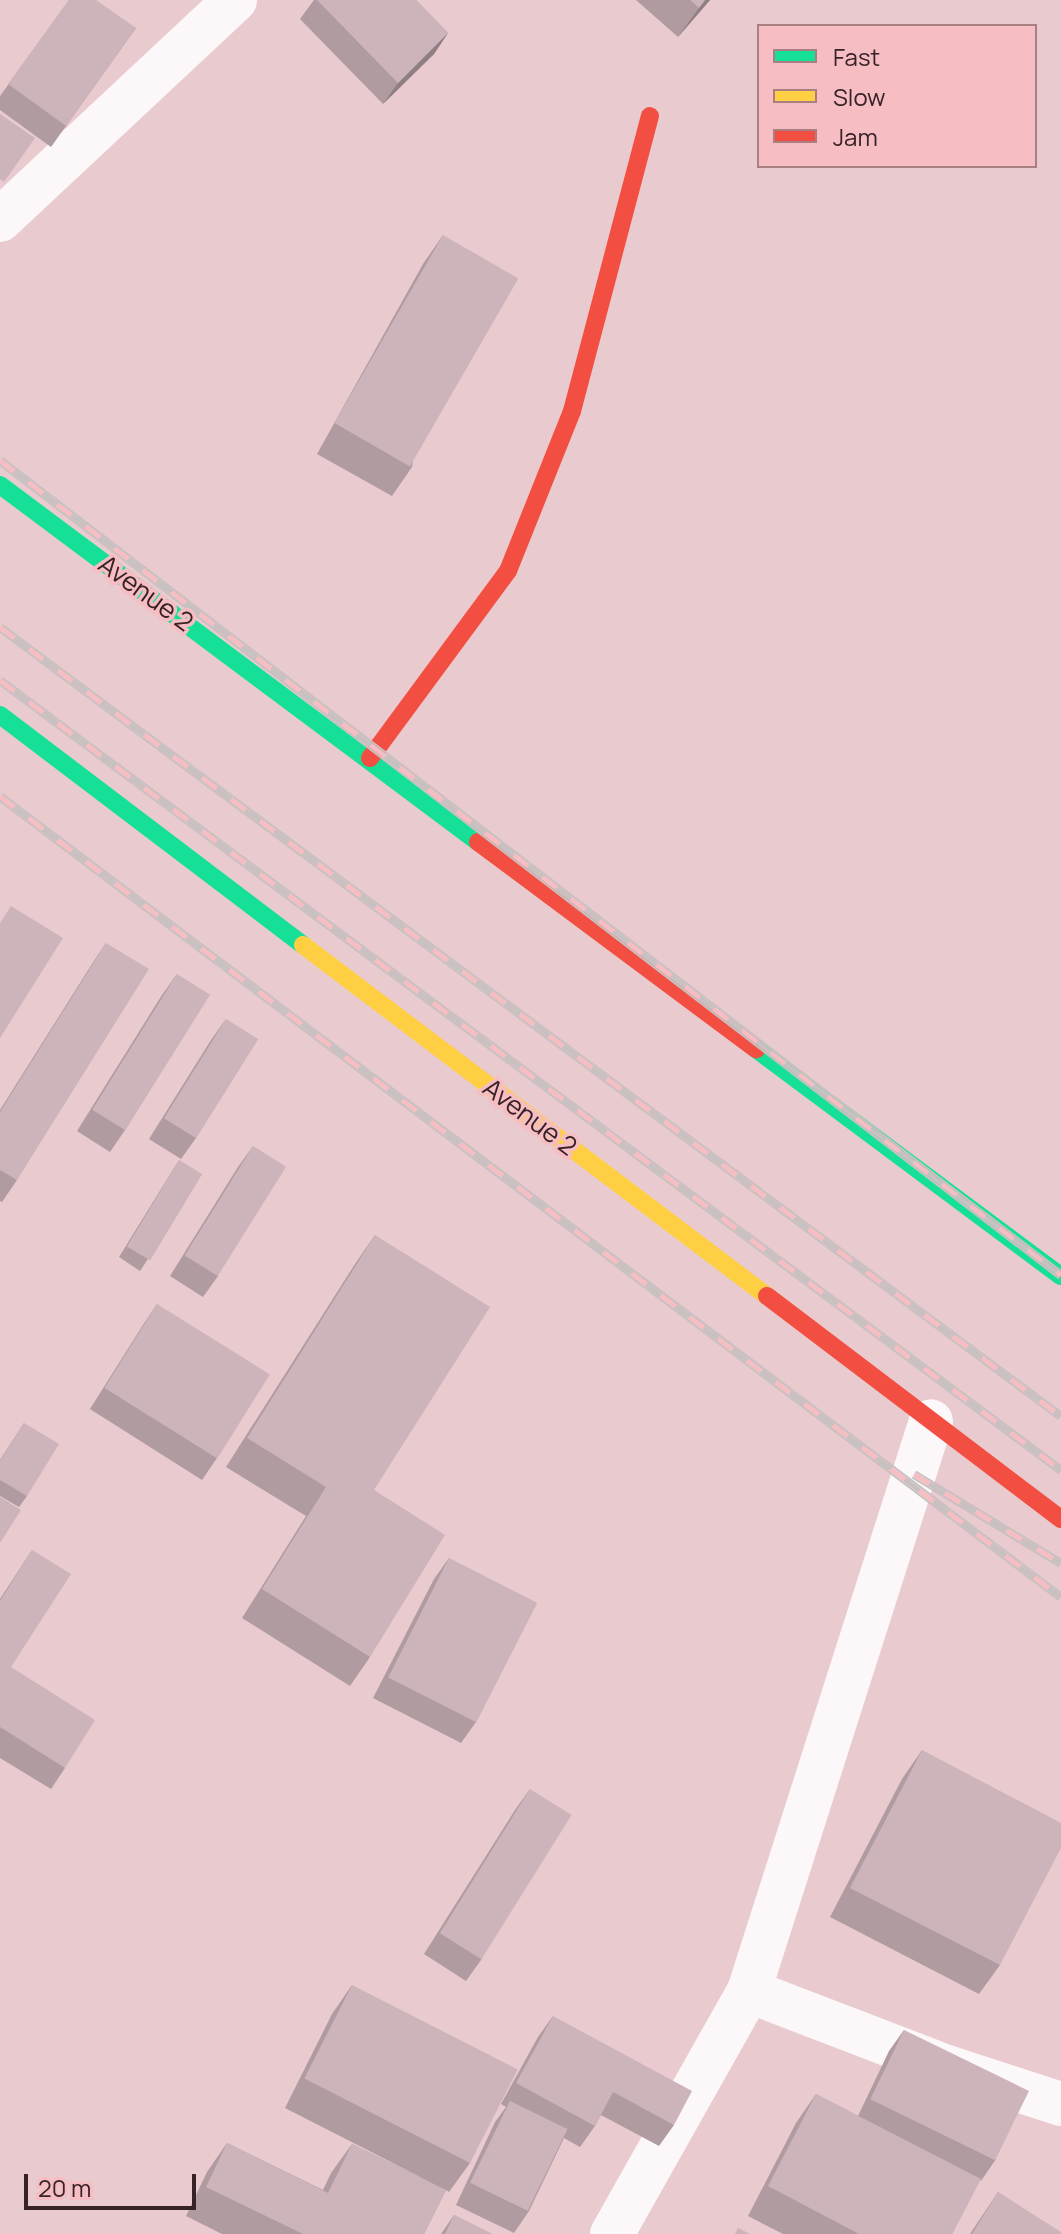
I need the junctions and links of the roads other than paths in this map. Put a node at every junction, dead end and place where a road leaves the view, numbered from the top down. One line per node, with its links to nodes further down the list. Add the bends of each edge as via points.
1 (235, 0): 3 (street)
2 (650, 116): 6 (main road, via 572,411 508,571)
3 (0, 220)
4 (0, 485): 6 (main road, Avenue 2)
5 (0, 715): 8 (main road, Avenue 2)
6 (370, 758): 7 (main road, Avenue 2)
7 (1061, 1276)
8 (931, 1421): 9 (main road, Avenue 2); 10 (street)
9 (1061, 1519)
10 (749, 1991): 11 (street, via 947,2067); 12 (street)
11 (1061, 2104)
12 (612, 2234)

